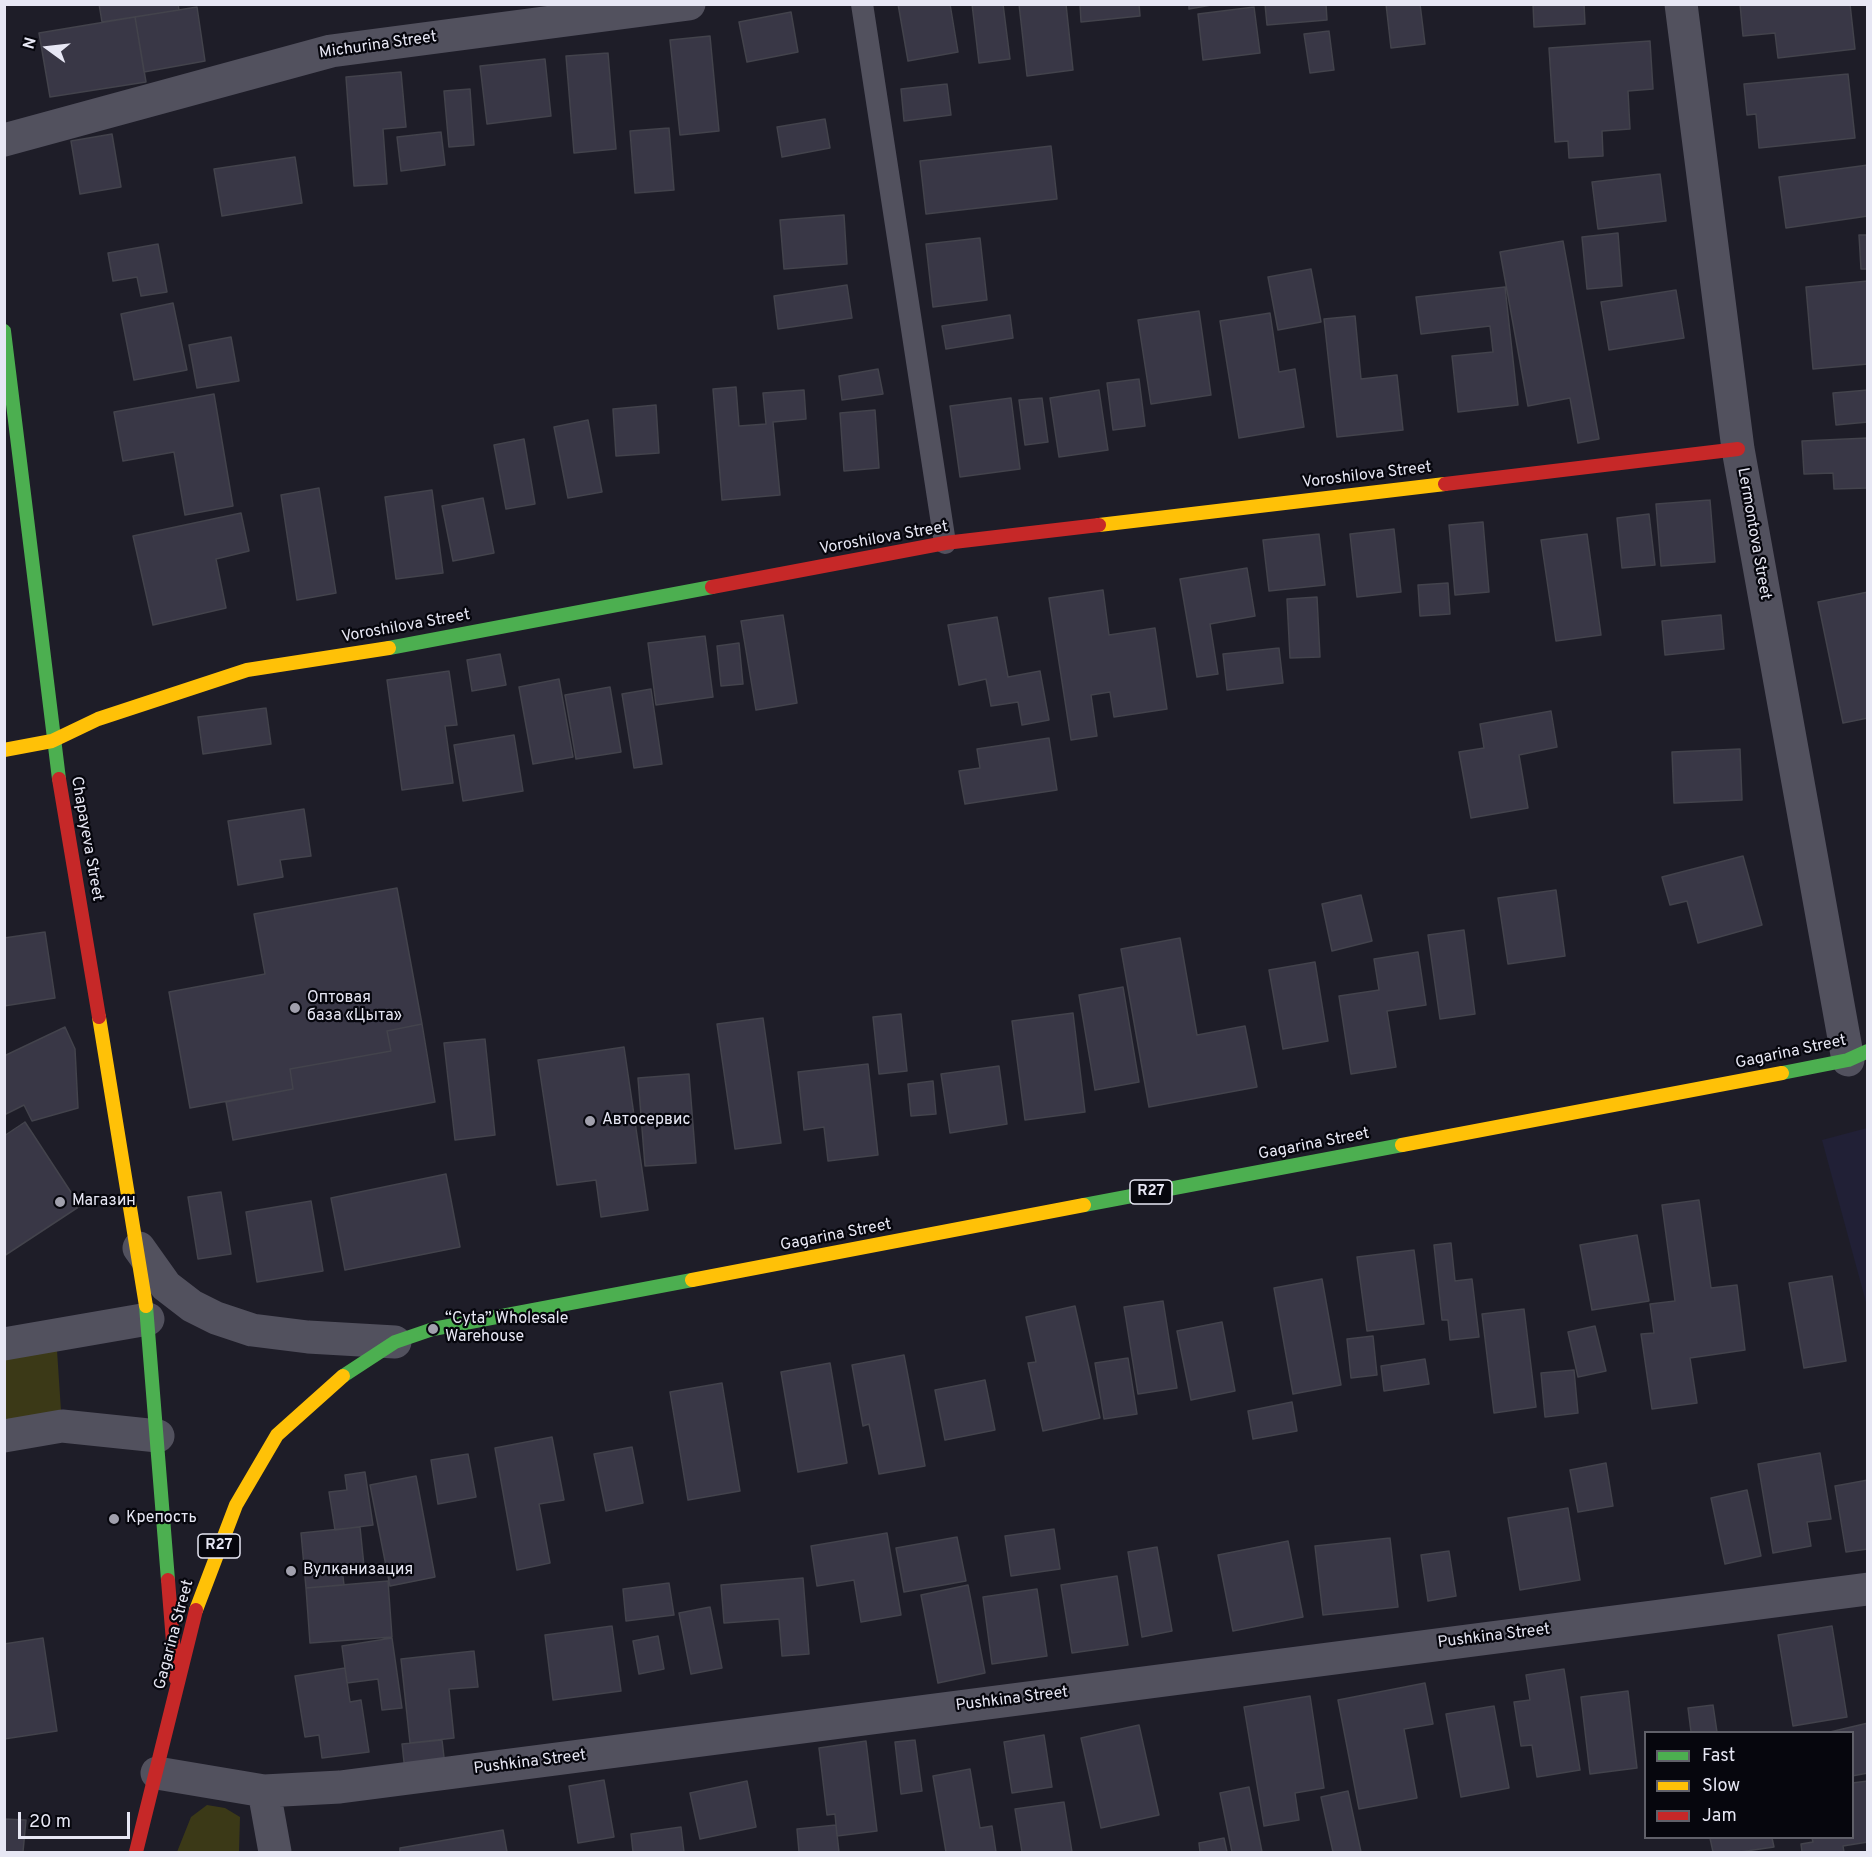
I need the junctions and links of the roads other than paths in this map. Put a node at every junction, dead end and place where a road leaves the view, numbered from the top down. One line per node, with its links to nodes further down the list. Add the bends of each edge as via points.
1 (689, 4): 4 (street, Michurina Street, via 331,51)
2 (862, 4): 7 (lane)
3 (1681, 4): 6 (street, Lermontova Street)
4 (4, 140)
5 (4, 331): 8 (street, Chapayeva Street)
6 (1737, 448): 7 (street, Voroshilova Street); 10 (street, Lermontova Street)
7 (945, 543): 8 (street, Voroshilova Street, via 408,645 248,670 98,718)
8 (52, 741): 9 (street, Voroshilova Street); 11 (street, Chapayeva Street)
9 (4, 750)
10 (1858, 1055): 13 (street, Gagarina Street / R27, via 434,1329)
11 (139, 1248): 12 (street, Chapayeva Street); 13 (street, via 166,1286 216,1318 252,1330)
12 (148, 1319): 14 (street); 16 (street, Chapayeva Street)
13 (395, 1342): 18 (street, Gagarina Street / R27, via 321,1393 277,1435 254,1471 220,1541 196,1610)
14 (4, 1344)
15 (4, 1436): 16 (street, via 62,1426)
16 (158, 1436): 18 (street, Chapayeva Street)
17 (1868, 1589): 20 (street, Pushkina Street, via 340,1787)
18 (177, 1693): 19 (street, Gagarina Street / R27)
19 (157, 1773): 20 (street, Pushkina Street); 21 (street, Gagarina Street / R27)
20 (264, 1791): 22 (street)
21 (136, 1852)
22 (275, 1852)

